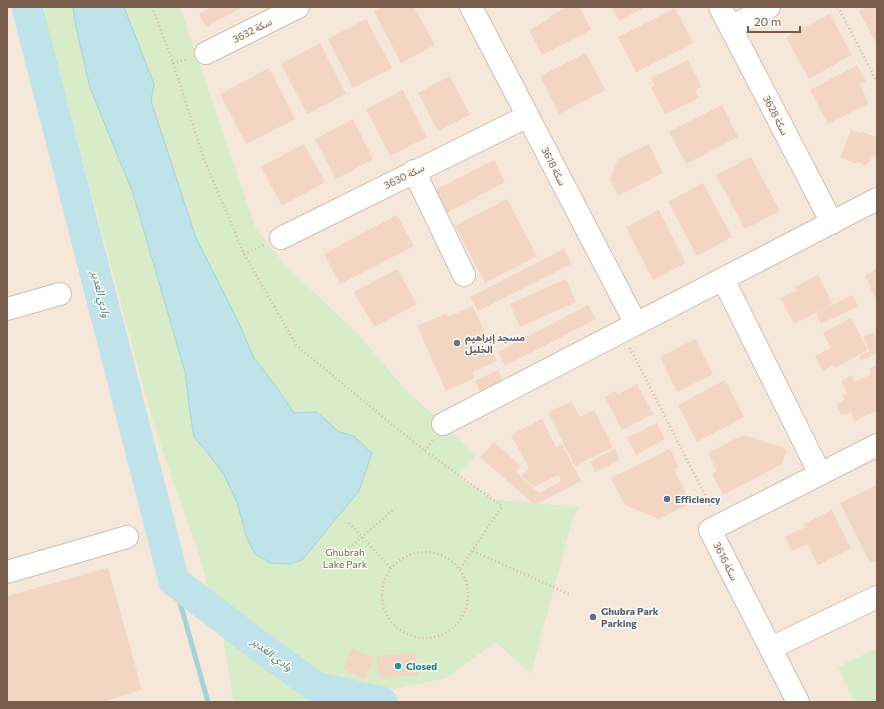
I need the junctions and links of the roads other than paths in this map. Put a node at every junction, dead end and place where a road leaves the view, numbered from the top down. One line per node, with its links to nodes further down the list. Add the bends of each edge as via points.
1 (298, 7): 6 (street, سكة 3632)
2 (471, 7): 7 (street, سكة 3618)
3 (720, 7): 5 (street, سكة 3628)
4 (769, 7): 5 (street)
5 (731, 26): 10 (street, سكة 3628)
6 (206, 53)
7 (528, 116): 8 (street, سكة 3630); 16 (street, سكة 3618)
8 (414, 171): 11 (street, سكة 3630); 12 (street)
9 (877, 199): 10 (street)
10 (832, 222): 13 (street)
11 (281, 238)
12 (464, 275)
13 (722, 280): 16 (street); 19 (street)
14 (60, 294): 15 (street)
15 (7, 309)
16 (629, 328): 17 (street)
17 (443, 424)
18 (877, 445): 19 (street, سكة 3616)
19 (820, 474): 23 (street, سكة 3616, via 710,530)
20 (127, 537): 21 (street)
21 (7, 572)
22 (877, 597): 23 (street)
23 (771, 648): 24 (street, سكة 3616)
24 (798, 702)

